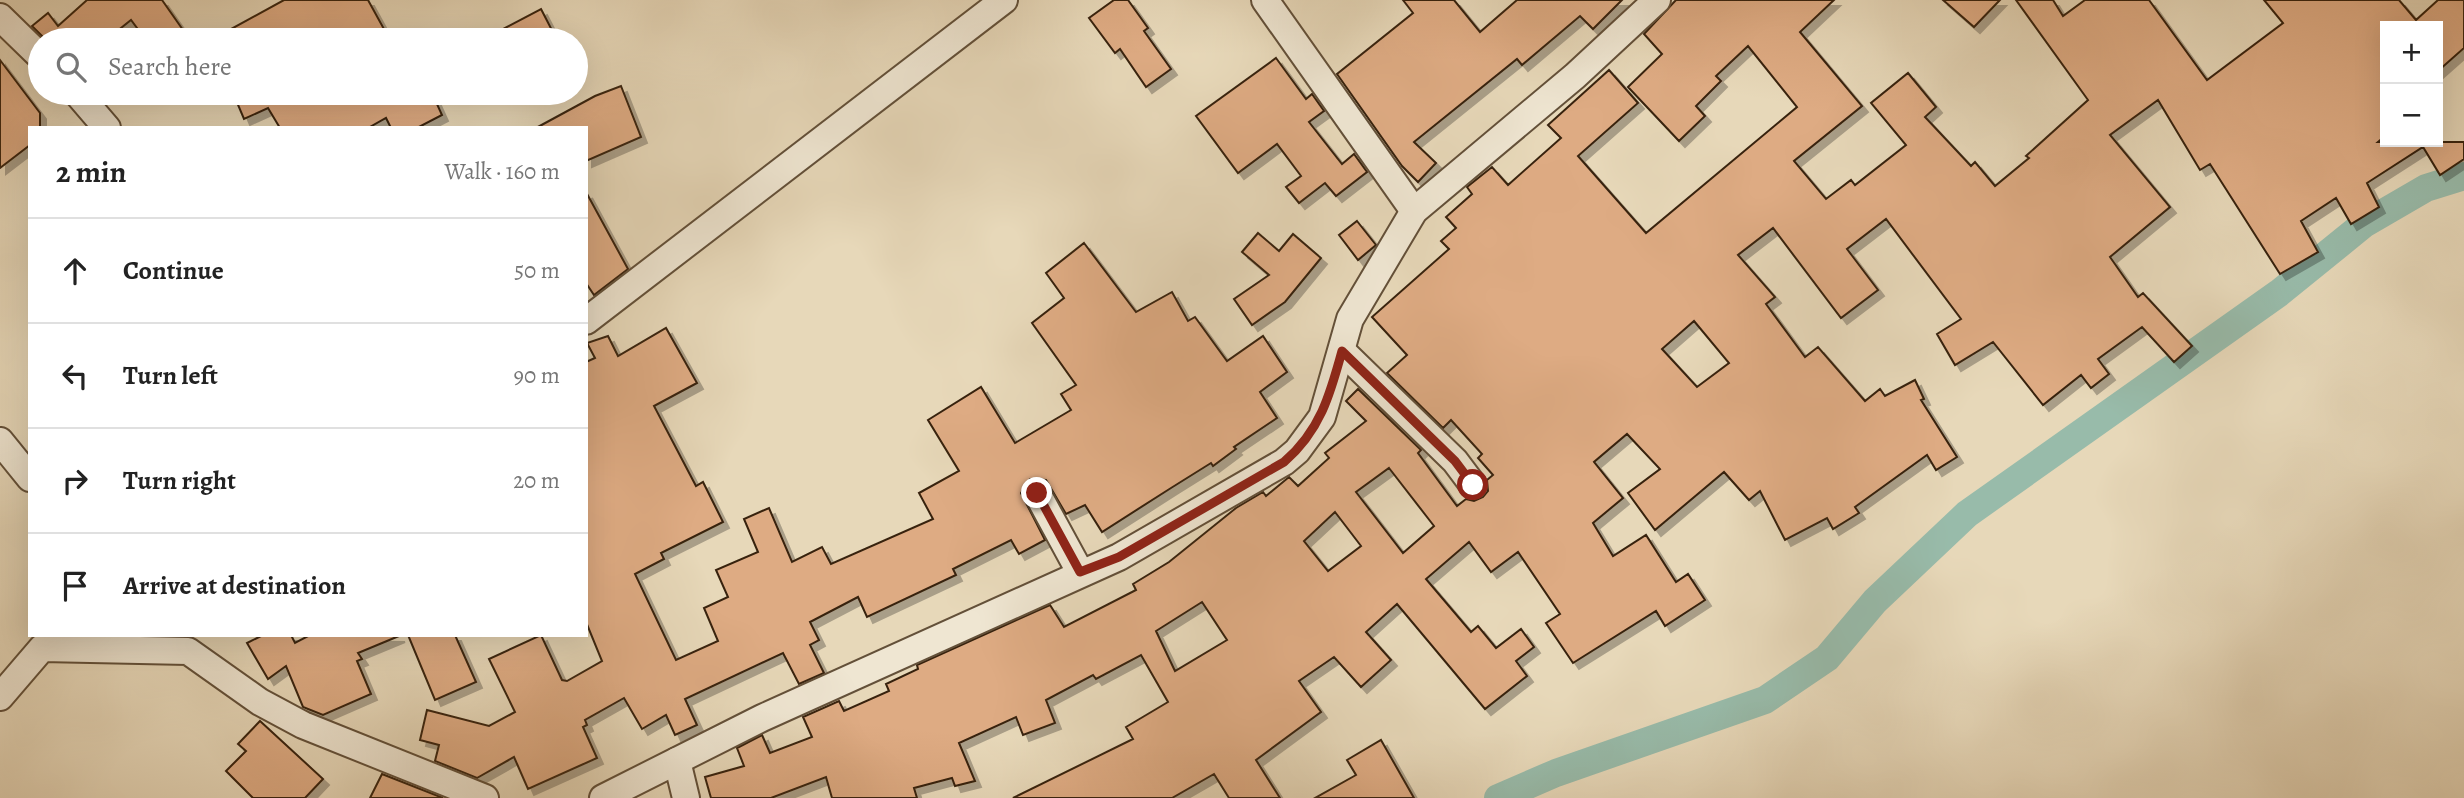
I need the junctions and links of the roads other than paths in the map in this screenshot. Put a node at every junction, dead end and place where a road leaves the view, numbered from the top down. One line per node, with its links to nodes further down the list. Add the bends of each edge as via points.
1 (1004, 0): 9 (street)
2 (1265, 0): 8 (street)
3 (1657, 0): 8 (street, via 1575,76)
4 (0, 17): 5 (street)
5 (28, 44)
6 (87, 105): 7 (street)
7 (105, 126)
8 (1414, 211): 10 (street, via 1350,319)
9 (588, 319)
10 (1342, 351): 13 (street, via 1455,461); 15 (street, via 1322,417 1297,452 1119,557)
11 (0, 441): 12 (street)
12 (28, 476)
13 (1473, 485)
14 (1037, 493): 15 (street)
15 (1080, 572): 19 (street)
16 (41, 642): 17 (street); 18 (street)
17 (188, 643): 20 (street, via 260,702 303,725)
18 (0, 697)
19 (677, 761): 21 (street); 22 (street)
20 (485, 798)
21 (603, 798)
22 (686, 798)

